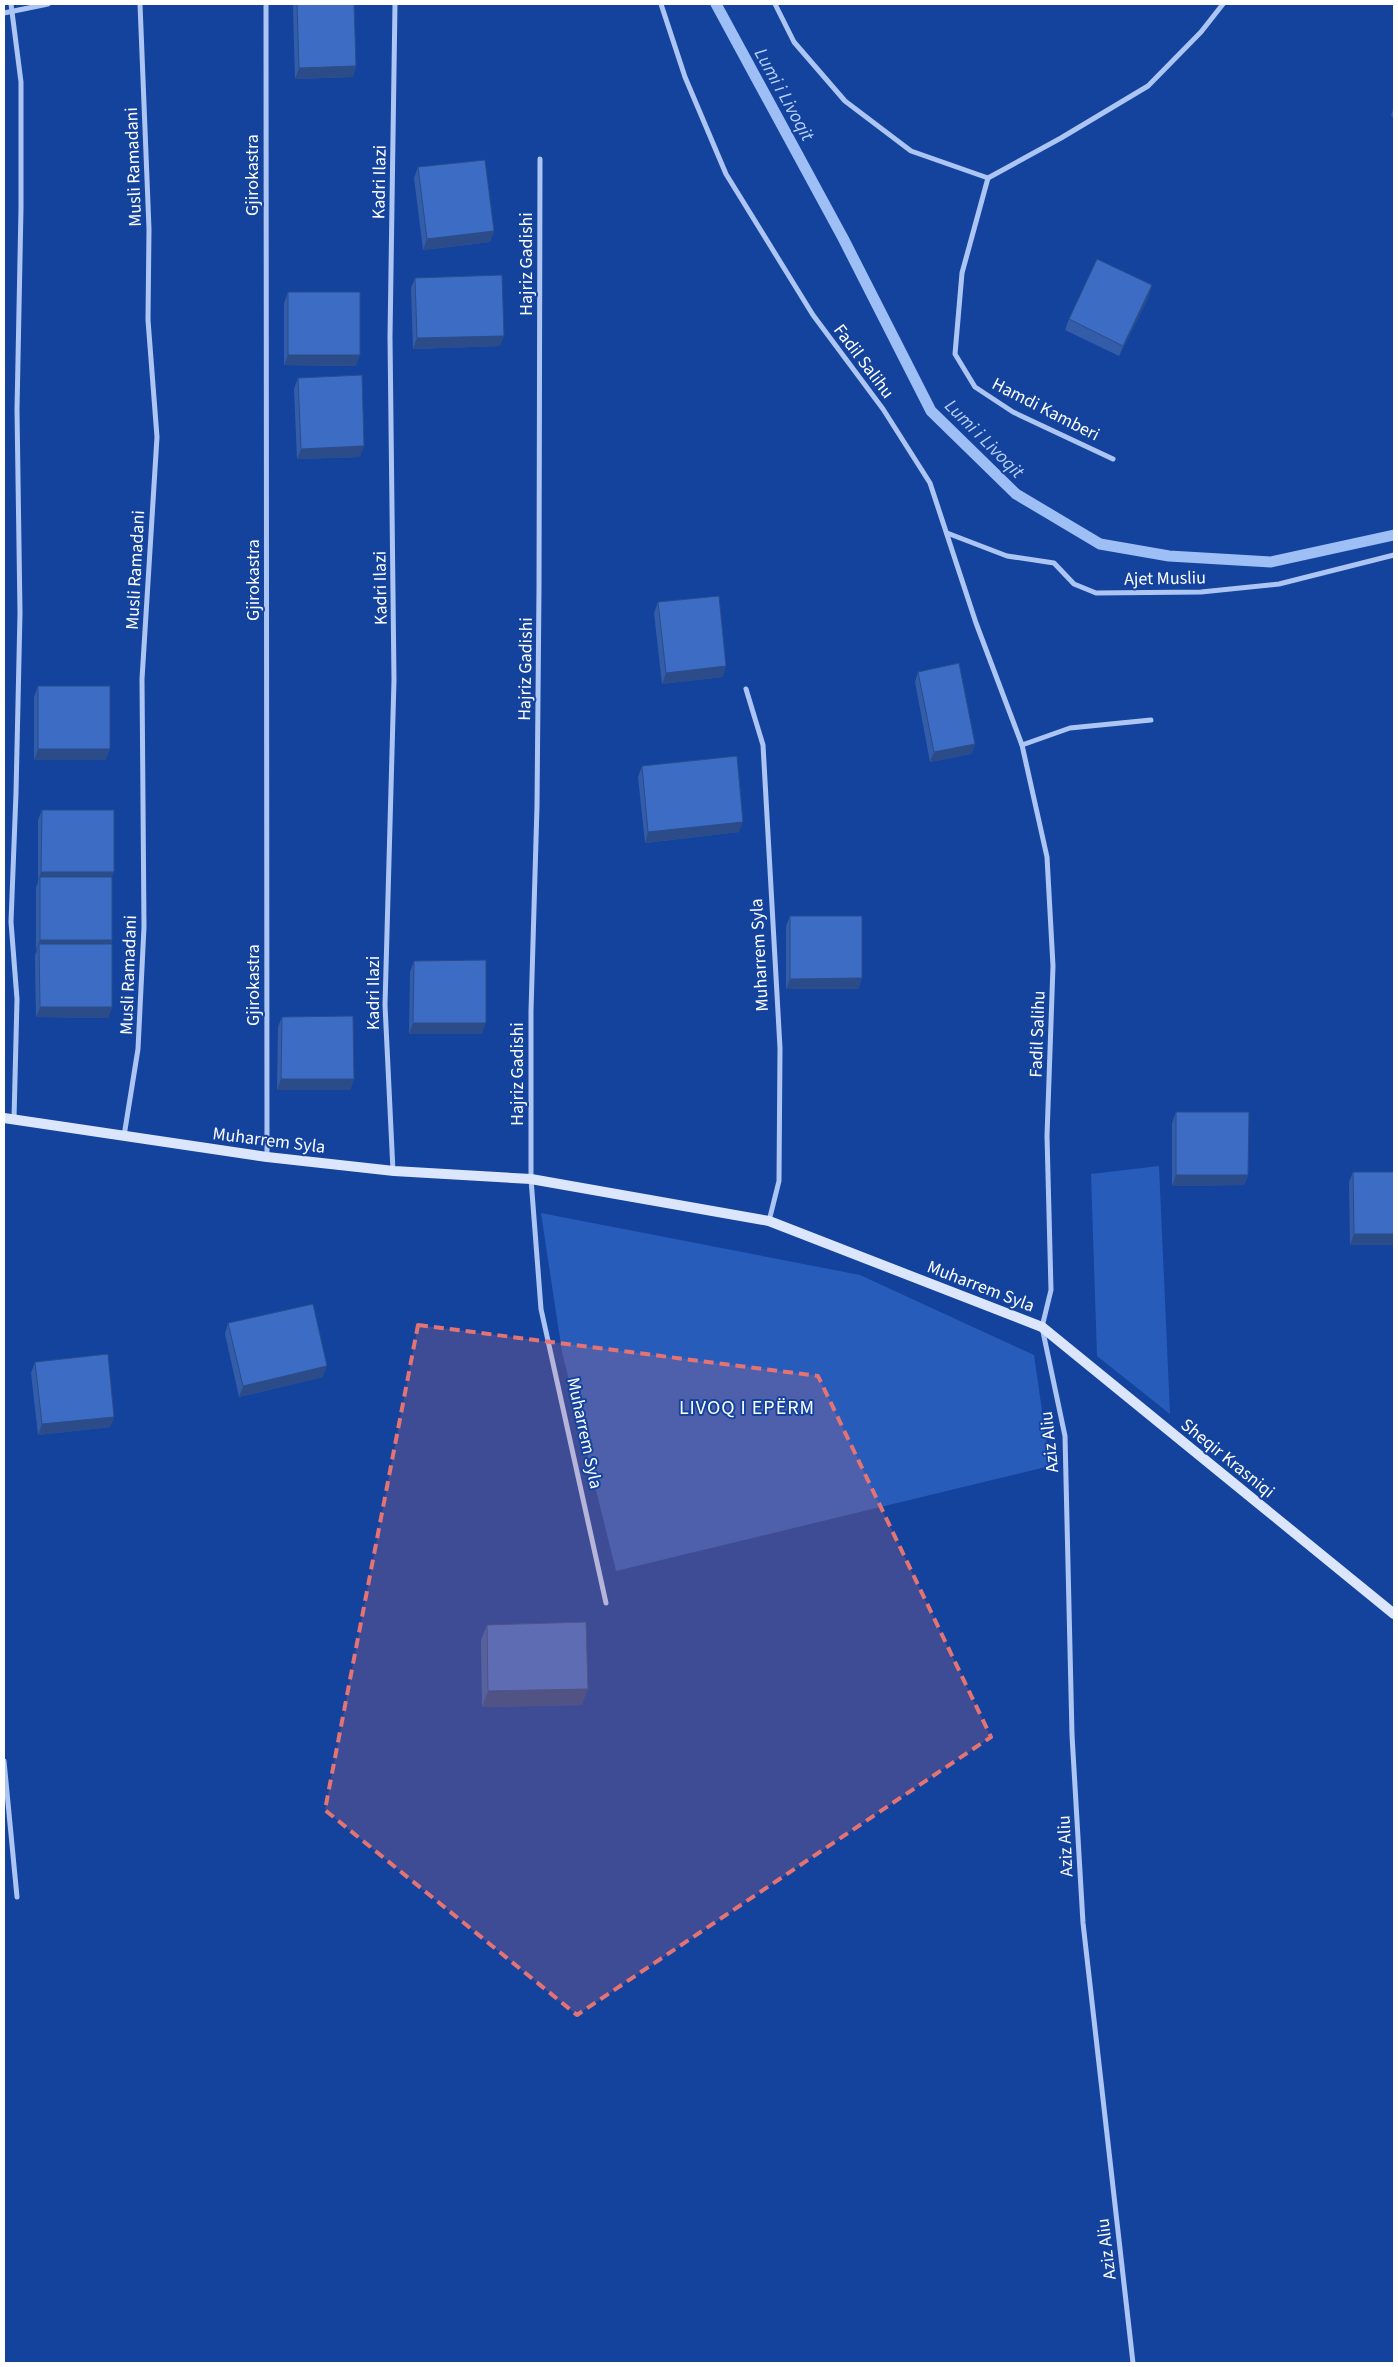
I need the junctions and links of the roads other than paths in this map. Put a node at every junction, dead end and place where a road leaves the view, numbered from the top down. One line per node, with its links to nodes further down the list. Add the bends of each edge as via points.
1 (11, 4): 9 (street)
2 (48, 4): 9 (street)
3 (140, 4): 20 (street, Musli Ramadani, via 149,229 148,320 157,437 142,679 144,927 138,1048)
4 (266, 4): 21 (street, Gjirokastra)
5 (395, 4): 22 (street, Kadri Ilazi, via 390,337 394,680 385,1004)
6 (661, 4): 14 (street, Fadil Salihu, via 685,77 726,174 813,315 883,409 930,483)
7 (775, 4): 12 (street, via 794,42 844,101 911,151)
8 (1223, 4): 12 (street, via 1201,32 1148,86)
9 (11, 12): 10 (street); 19 (street, via 22,82 22,208 17,410 20,612 11,922 17,999)
10 (4, 13)
11 (540, 160): 23 (street, Hajriz Gadishi, via 539,589)
12 (988, 178): 13 (street, Hamdi Kamberi, via 962,273 955,354 975,387 1013,412)
13 (1113, 459)
14 (947, 534): 15 (street, Ajet Musliu, via 1008,556 1054,563 1074,584 1096,593 1201,592 1279,584); 18 (street, Fadil Salihu, via 976,623)
15 (1394, 555)
16 (746, 689): 24 (street, Muharrem Syla, via 763,745 780,1048 779,1181)
17 (1151, 720): 18 (street, via 1070,728)
18 (1022, 744): 25 (street, Fadil Salihu, via 1047,857 1053,966 1047,1136 1051,1290)
19 (9, 1119): 20 (street, Muharrem Syla)
20 (124, 1136): 21 (street, Muharrem Syla)
21 (267, 1157): 22 (street, Muharrem Syla)
22 (394, 1171): 23 (street, Muharrem Syla)
23 (531, 1179): 24 (street, Muharrem Syla); 26 (street, Muharrem Syla, via 541,1309)
24 (769, 1221): 25 (street, Muharrem Syla)
25 (1042, 1327): 27 (street, Sheqir Krasniqi); 30 (street, Aziz Aliu, via 1066,1436 1072,1735 1083,1923)
26 (606, 1603)
27 (1394, 1614)
28 (4, 1761): 29 (street)
29 (17, 1897)
30 (1133, 2363)

